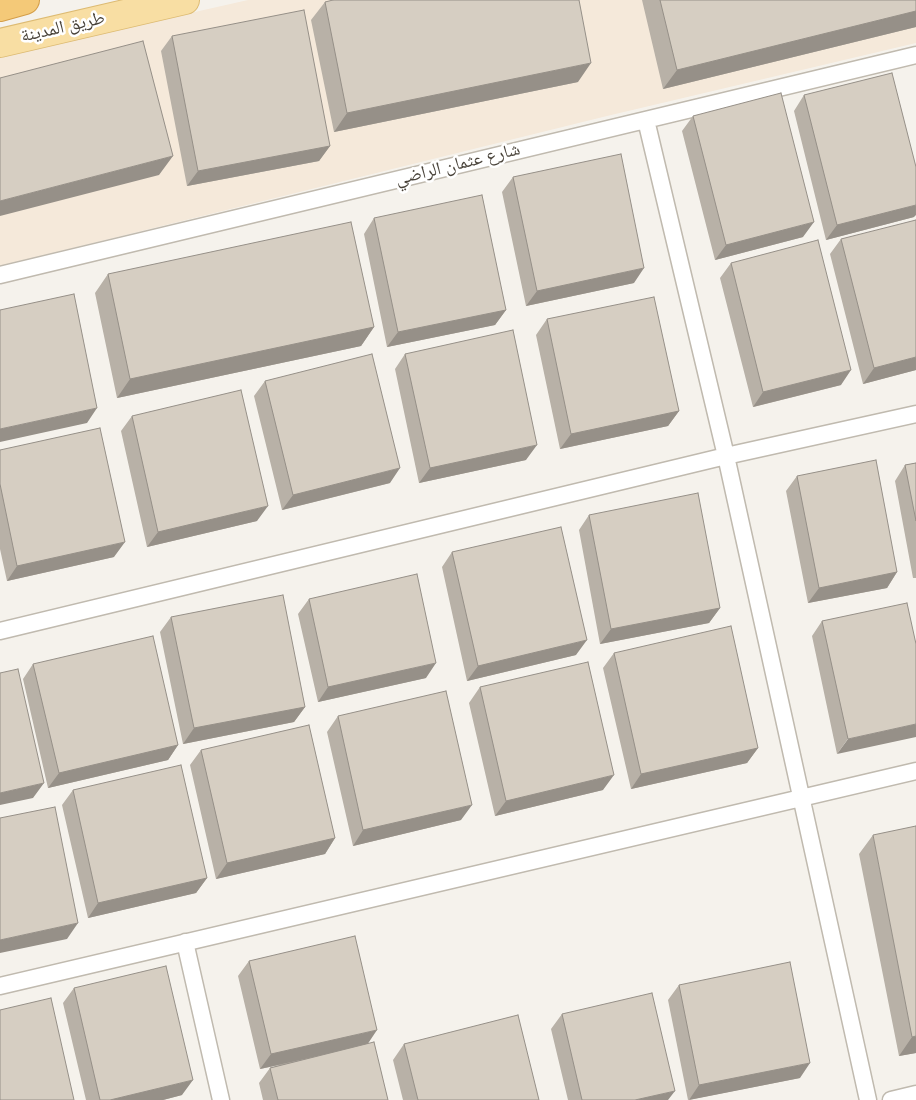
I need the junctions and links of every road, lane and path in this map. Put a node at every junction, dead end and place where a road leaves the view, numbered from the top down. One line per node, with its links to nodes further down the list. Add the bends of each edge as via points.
1 (25, 0): 3 (highway)
2 (185, 0): 4 (main road, طريق المدينة)
3 (0, 8)
4 (0, 43)
5 (916, 55): 6 (lane, شارع عثمان الراضي)
6 (646, 120): 7 (lane, شارع عثمان الراضي); 9 (lane)
7 (0, 275)
8 (916, 414): 9 (lane)
9 (726, 456): 10 (lane); 12 (lane)
10 (0, 631)
11 (916, 772): 12 (lane)
12 (800, 798): 13 (lane); 17 (lane)
13 (185, 942): 14 (lane); 16 (lane)
14 (0, 986)
15 (916, 1094): 18 (lane)
16 (221, 1100)
17 (868, 1100)
18 (892, 1100)

